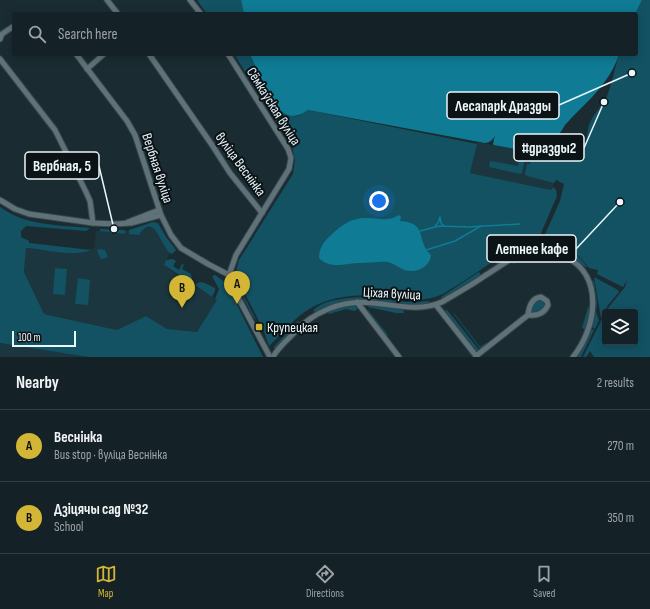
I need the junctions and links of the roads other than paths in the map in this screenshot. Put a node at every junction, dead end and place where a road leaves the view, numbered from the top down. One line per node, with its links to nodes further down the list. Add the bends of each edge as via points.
1 (106, 0): 3 (street)
2 (190, 0): 4 (street)
3 (116, 12)
4 (199, 12)
5 (12, 27): 6 (street)
6 (0, 38)
7 (77, 56): 12 (street, Вербная вуліца)
8 (102, 56): 12 (street)
9 (150, 56): 15 (street, вуліца Веснінка, via 230,173)
10 (229, 56): 15 (street, Сёмкаўская вуліца, via 288,149 291,158 289,170)
11 (0, 59): 16 (street, via 60,138 90,200)
12 (87, 69): 14 (street, Вербная вуліца, via 135,134)
13 (0, 200): 16 (street, via 15,210 29,214)
14 (160, 212): 16 (street, via 126,223); 17 (street, Вербная вуліца, via 171,235 181,248)
15 (262, 213): 17 (street, вуліца Веснінка, via 233,260)
16 (93, 223)
17 (229, 275): 22 (street, via 240,301)
18 (357, 302): 19 (street, Ціхая вуліца, via 406,308); 22 (street, Ціхая вуліца, via 336,306 316,314 296,330); 23 (street)
19 (436, 305): 21 (street); 24 (street, Ціхая вуліца, via 521,254 538,250 561,254 584,271 594,294 588,328)
20 (528, 315): 21 (street)
21 (477, 356)
22 (271, 357)
23 (399, 357)
24 (573, 357)

